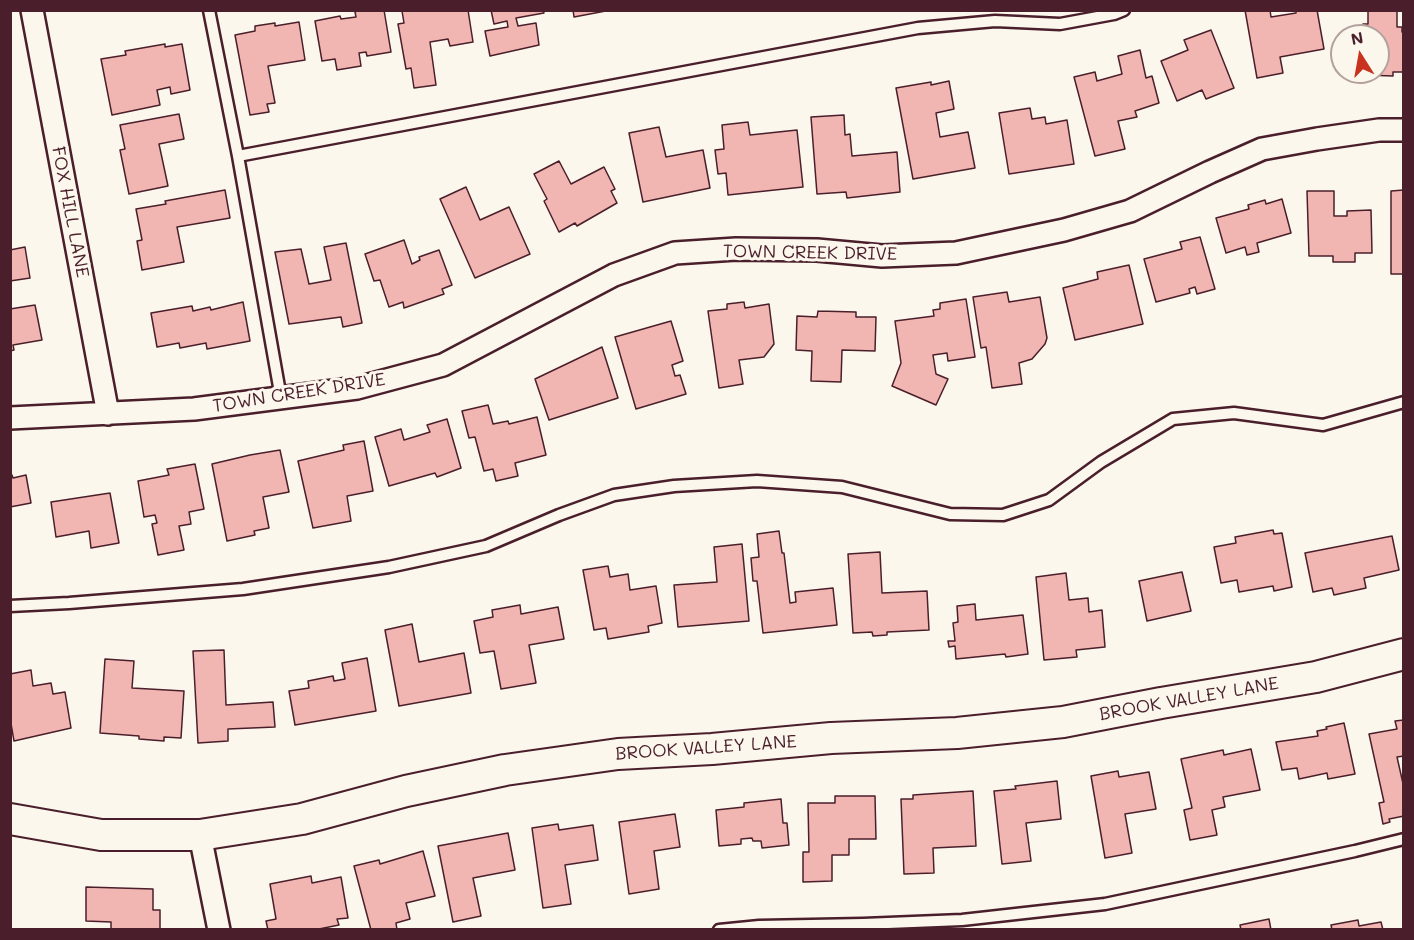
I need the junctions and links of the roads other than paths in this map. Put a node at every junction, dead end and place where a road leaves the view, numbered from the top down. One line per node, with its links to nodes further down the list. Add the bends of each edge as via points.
1 (209, 10): 5 (lane)
2 (1124, 10): 5 (lane, via 1060,24 995,21 918,28)
3 (34, 11): 8 (street, FOX HILL LANE)
4 (1404, 130): 6 (street, TOWN CREEK DRIVE, via 1379,130 1262,149 1130,211 956,253 882,256 817,249 675,253 614,275 442,365 357,387)
5 (238, 156): 6 (lane)
6 (281, 398): 8 (street, TOWN CREEK DRIVE, via 194,410)
7 (1404, 402): 10 (lane, via 1323,426 1234,413 1173,419 1101,462 1049,500 1003,515 950,514 842,487 757,481 674,486 614,495 486,546 389,567 243,589)
8 (108, 414): 9 (street, TOWN CREEK DRIVE)
9 (10, 418)
10 (10, 606)
11 (1404, 654): 13 (street, BROOK VALLEY LANE, via 1316,677 1064,722 957,733 618,754 504,770 303,819)
12 (10, 819): 13 (street, BROOK VALLEY LANE, via 102,835)
13 (200, 835): 15 (street)
14 (1404, 839): 16 (lane, via 1075,908 962,920)
15 (219, 930)
16 (719, 930)

